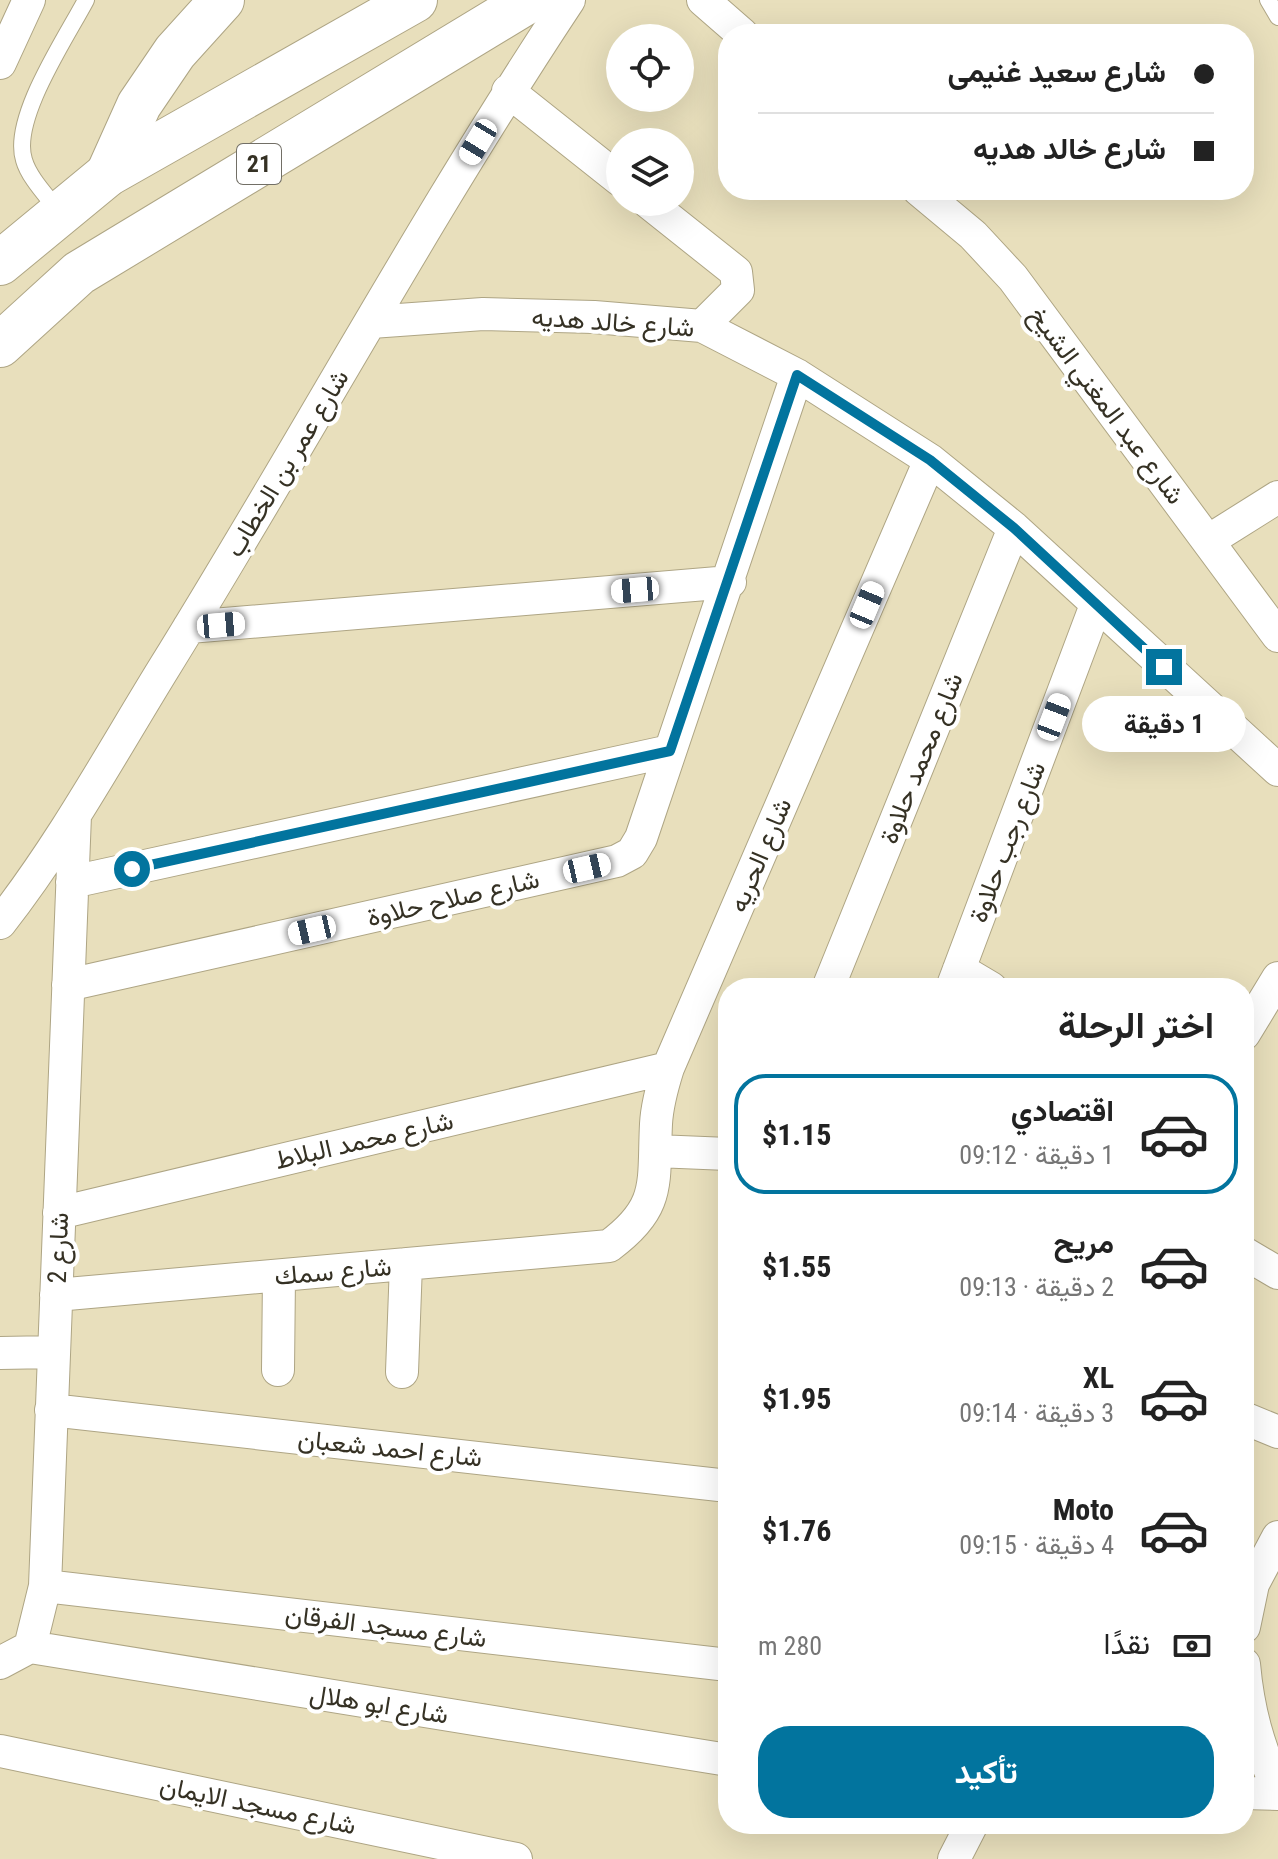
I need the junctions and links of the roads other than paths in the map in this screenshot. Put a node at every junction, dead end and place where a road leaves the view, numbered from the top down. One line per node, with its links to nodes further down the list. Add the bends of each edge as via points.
1 (29, 0): 11 (street)
2 (86, 0): 16 (lane, via 28,111 20,137 24,162)
3 (222, 0): 14 (main road, via 175,52 139,105)
4 (415, 0): 14 (main road, 21)
5 (530, 0): 21 (main road, 21, via 79,273)
6 (569, 0): 12 (street, شارع عمر بن الخطاب)
7 (703, 0): 10 (street)
8 (1268, 0): 9 (lane)
9 (1278, 17)
10 (731, 24)
11 (0, 63)
12 (508, 91): 13 (street); 19 (street, شارع عمر بن الخطاب)
13 (606, 169)
14 (108, 174): 16 (main road, 21)
15 (931, 200): 26 (street, شارع عبد المغني الشيخ, via 1013,278)
16 (60, 214): 18 (main road, 21)
17 (665, 216): 20 (street, via 738,277 738,290)
18 (0, 263)
19 (371, 322): 20 (street, شارع خالد هديه, via 483,314); 30 (street, شارع عمر بن الخطاب)
20 (702, 326): 22 (street, شارع خالد هديه)
21 (0, 345)
22 (797, 375): 23 (street, شارع خالد هديه); 27 (street)
23 (930, 460): 25 (street, شارع خالد هديه); 41 (street, شارع الحريه)
24 (1278, 497): 26 (street)
25 (1014, 528): 28 (street, شارع خالد هديه); 36 (street, شارع محمد حلاوة)
26 (1208, 541): 29 (street, شارع عبد المغني الشيخ)
27 (730, 582): 30 (street); 31 (street)
28 (1096, 605): 32 (street, شارع خالد هديه); 37 (street, شارع رجب حلاوة)
29 (1275, 626)
30 (189, 627): 33 (street, شارع عمر بن الخطاب)
31 (670, 751): 34 (street); 39 (street, شارع صلاح حلاوة, via 641,838 632,853 617,861)
32 (1278, 770)
33 (75, 812): 34 (street, شارع 2); 35 (street, شارع عمر بن الخطاب)
34 (72, 882): 39 (street, شارع 2)
35 (0, 923)
36 (832, 978)
37 (955, 978)
38 (1278, 978): 40 (street)
39 (68, 985): 44 (street, شارع 2)
40 (1254, 1018)
41 (668, 1068): 42 (street, شارع الحريه, via 660,1095); 44 (street, شارع محمد البلاط)
42 (656, 1151): 43 (street); 45 (street, شارع الحريه, via 657,1179 648,1206 632,1230)
43 (718, 1154)
44 (59, 1213): 50 (street, شارع 2)
45 (609, 1246): 47 (street, شارع سمك)
46 (1254, 1258): 48 (street)
47 (406, 1264): 49 (street, شارع سمك); 54 (street)
48 (1276, 1268)
49 (279, 1276): 50 (street, شارع سمك); 53 (street)
50 (56, 1295): 51 (street, شارع 2)
51 (54, 1352): 52 (street); 55 (street, شارع 2)
52 (0, 1353)
53 (278, 1370)
54 (402, 1372)
55 (51, 1410): 58 (street, شارع احمد شعبان); 61 (street, شارع 2)
56 (1254, 1422): 57 (street)
57 (1278, 1432)
58 (718, 1485)
59 (1278, 1537): 60 (street)
60 (1254, 1574)
61 (45, 1586): 62 (street, شارع 2); 64 (street, شارع مسجد الفرقان)
62 (30, 1647): 63 (street); 67 (street, شارع ابو هلال)
63 (0, 1663)
64 (718, 1664)
65 (1254, 1729): 68 (street)
66 (0, 1751): 71 (street, شارع مسجد الايمان)
67 (718, 1758)
68 (1278, 1791): 69 (street)
69 (1254, 1792)
70 (967, 1834): 72 (street)
71 (516, 1859)
72 (954, 1859)

